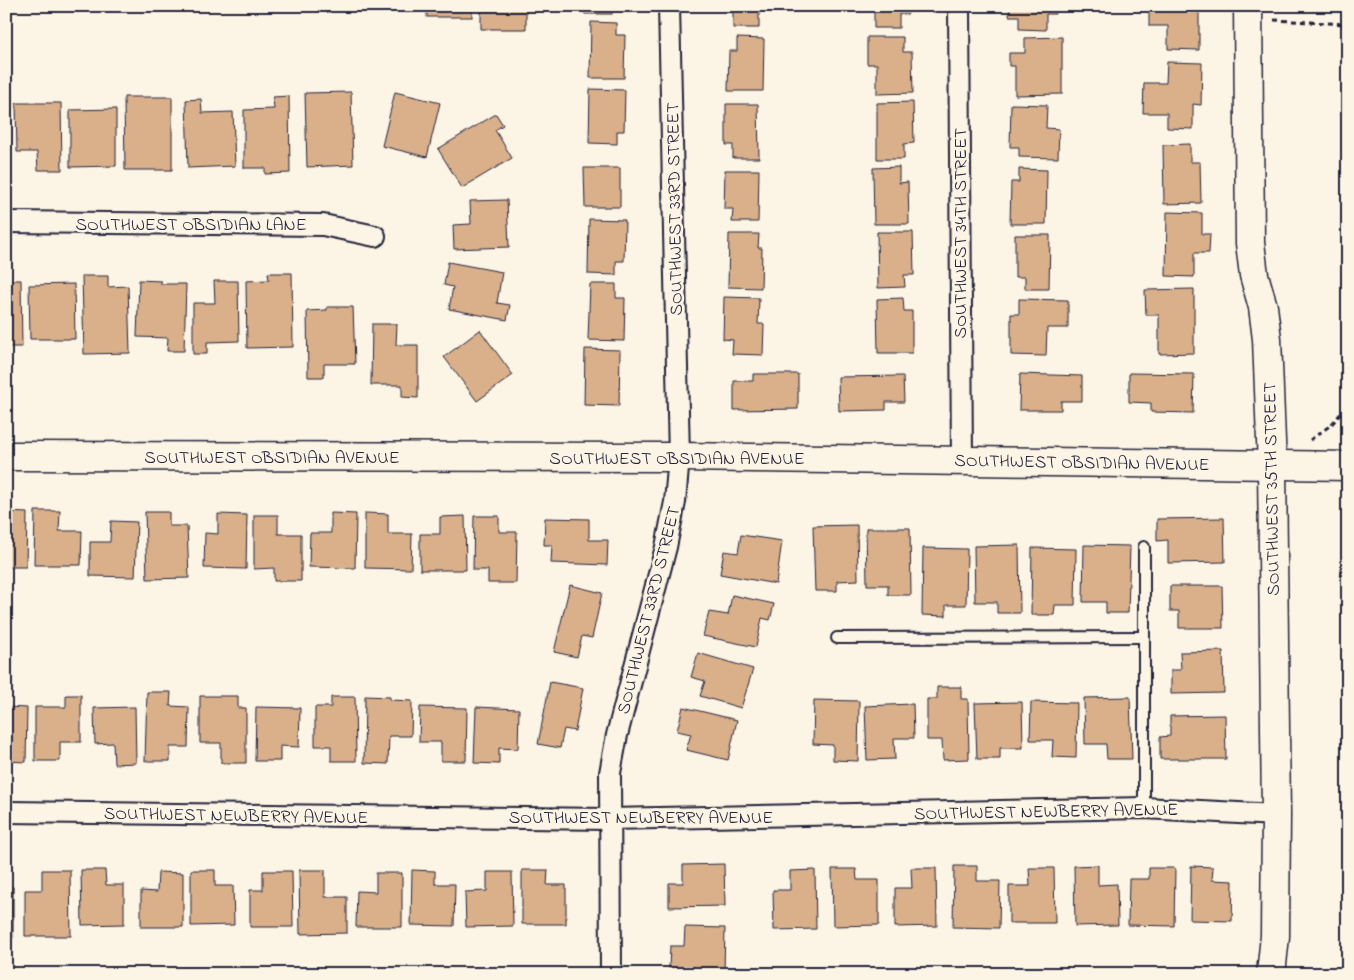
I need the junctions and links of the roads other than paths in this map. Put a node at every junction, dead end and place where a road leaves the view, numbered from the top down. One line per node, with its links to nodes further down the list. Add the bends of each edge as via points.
1 (670, 6): 7 (street, SOUTHWEST 33RD STREET)
2 (959, 6): 8 (street, SOUTHWEST 34TH STREET)
3 (1248, 12): 9 (street, SOUTHWEST 35TH STREET, via 1250,243 1267,339)
4 (6, 222): 5 (street, SOUTHWEST OBSIDIAN LANE, via 323,225)
5 (375, 236)
6 (6, 456): 7 (street, SOUTHWEST OBSIDIAN AVENUE)
7 (679, 457): 8 (street, SOUTHWEST OBSIDIAN AVENUE); 17 (street, SOUTHWEST 33RD STREET, via 666,547 617,735 610,773)
8 (962, 460): 9 (street, SOUTHWEST OBSIDIAN AVENUE)
9 (1272, 466): 10 (street, SOUTHWEST OBSIDIAN AVENUE); 16 (street, SOUTHWEST 35TH STREET)
10 (1348, 466)
11 (1144, 547): 12 (lane)
12 (1144, 637): 13 (lane); 14 (lane)
13 (837, 638)
14 (1144, 808): 16 (street, SOUTHWEST NEWBERRY AVENUE); 17 (street, SOUTHWEST NEWBERRY AVENUE)
15 (6, 812): 17 (street, SOUTHWEST NEWBERRY AVENUE)
16 (1276, 815): 19 (street, SOUTHWEST 35TH STREET, via 1275,936)
17 (609, 819): 18 (street, SOUTHWEST 33RD STREET)
18 (611, 974)
19 (1271, 974)

